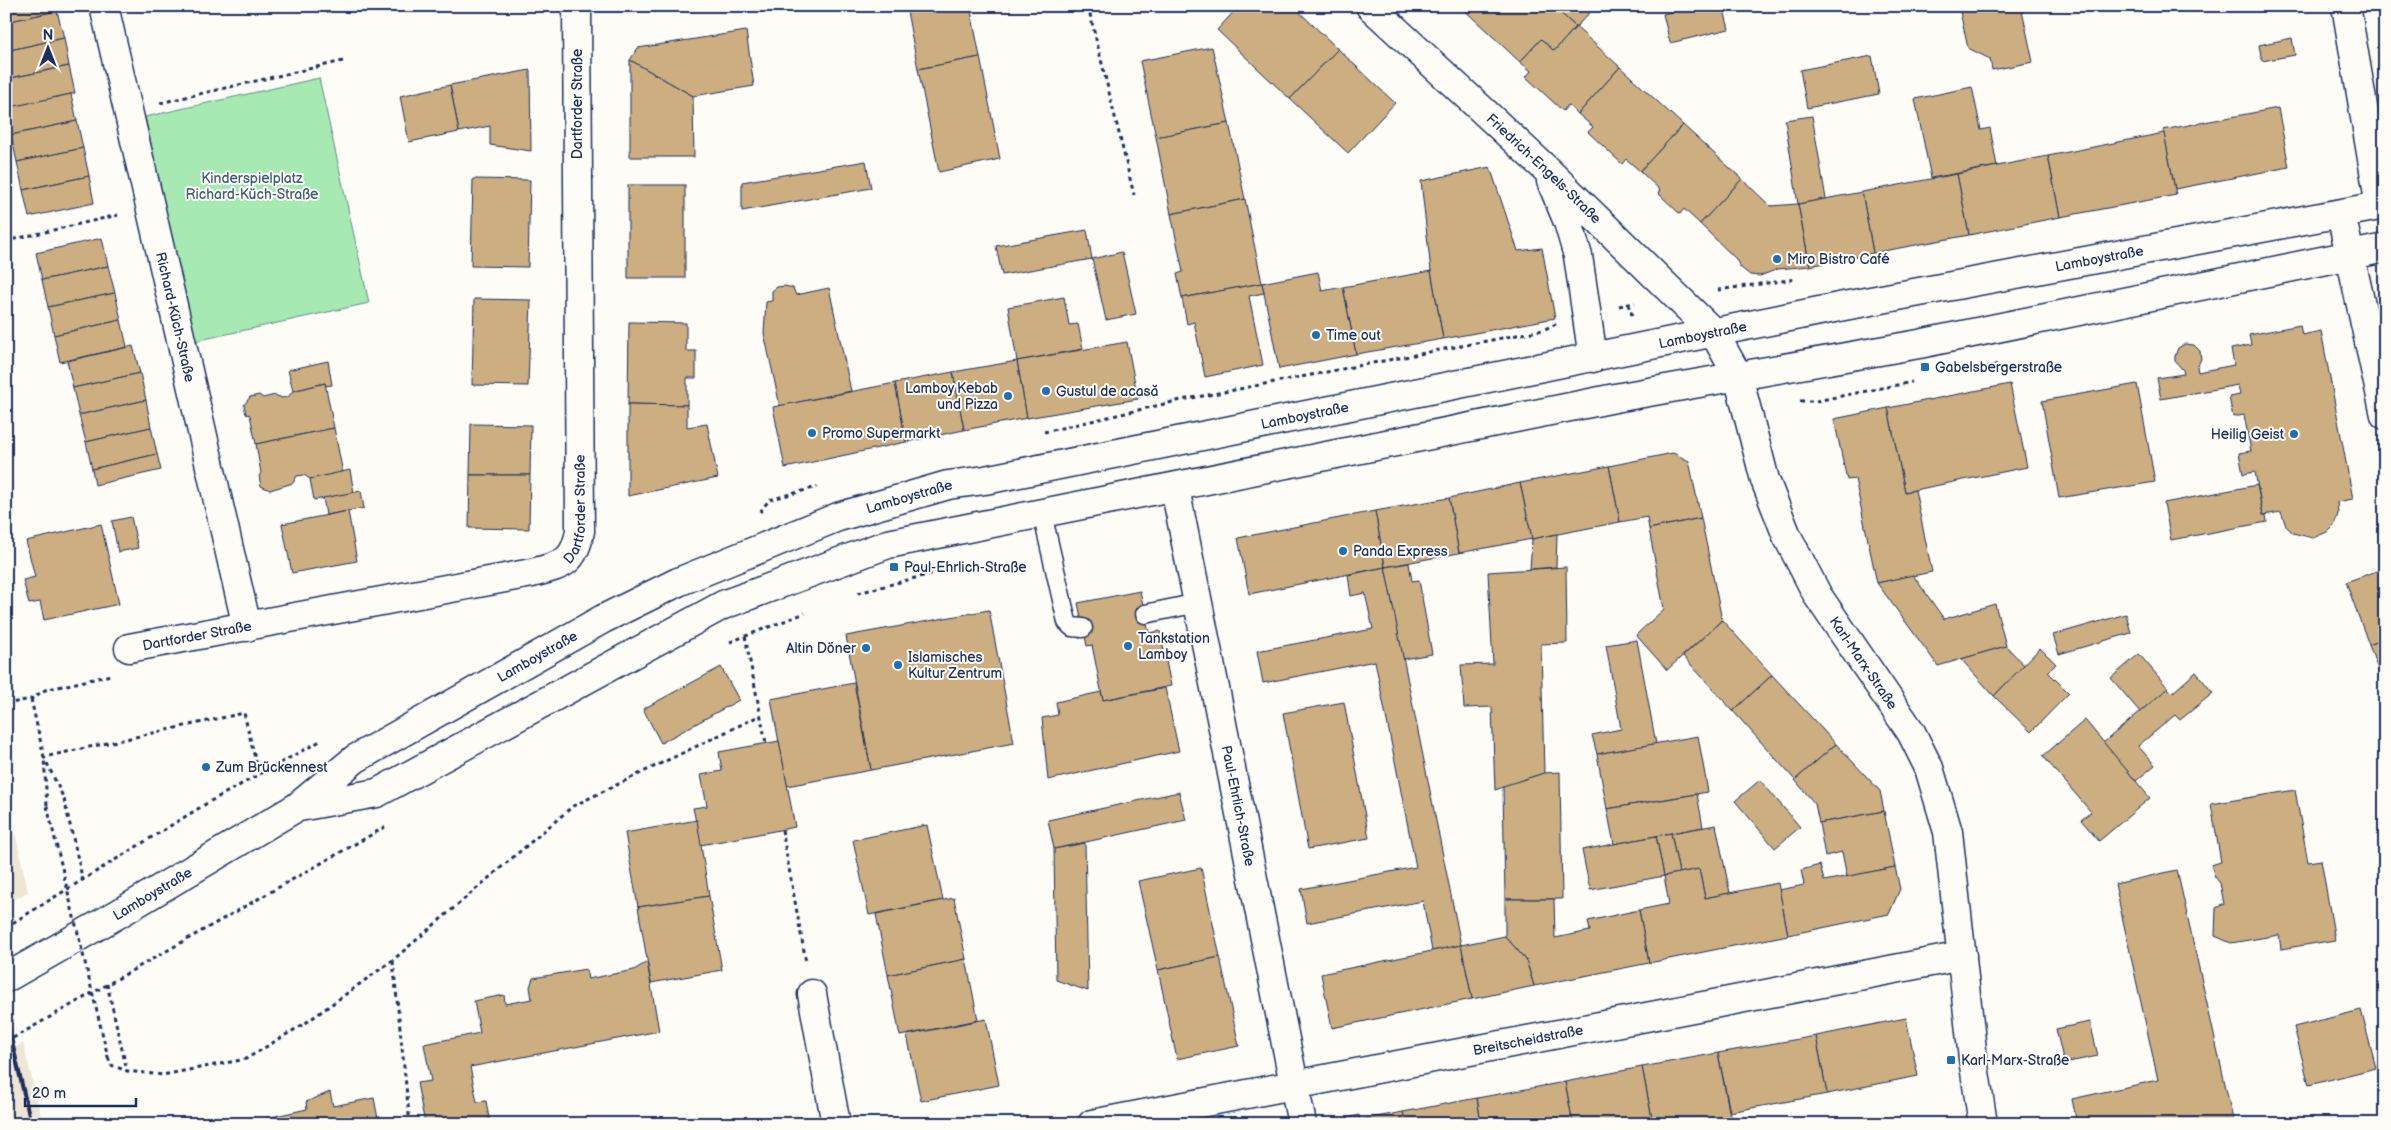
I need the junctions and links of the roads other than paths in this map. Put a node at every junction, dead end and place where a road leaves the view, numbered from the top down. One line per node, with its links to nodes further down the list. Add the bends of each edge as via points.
1 (104, 6): 18 (street, Richard-Küch-Straße)
2 (577, 6): 18 (street, Dartforder Straße, via 578,546 569,560 532,574)
3 (1370, 6): 5 (street, Friedrich-Engels-Straße)
4 (2346, 6): 6 (street, Lamboystraße)
5 (1547, 170): 10 (street, Friedrich-Engels-Straße); 11 (street, via 1578,256)
6 (2383, 205): 7 (street, Lamboystraße)
7 (2341, 214): 9 (street); 10 (street, Lamboystraße, via 1878,299)
8 (2385, 248): 9 (street, Lamboystraße)
9 (2350, 255): 12 (street, Lamboystraße, via 1919,344); 13 (street)
10 (1714, 333): 11 (street, Lamboystraße); 12 (street, Karl-Marx-Straße)
11 (1593, 358): 21 (street, Lamboystraße, via 948,485 838,517 678,582 595,623 356,759)
12 (1738, 376): 14 (street, Lamboystraße); 22 (street, Karl-Marx-Straße, via 1765,480 1800,565 1911,732 1929,768 1948,832)
13 (2385, 415)
14 (1175, 488): 15 (street, Lamboystraße); 16 (street, Paul-Ehrlich-Straße)
15 (1042, 513): 19 (lane, via 1067,622 1072,627); 21 (street, Lamboystraße, via 888,544 723,605 376,793)
16 (1198, 603): 17 (lane); 25 (street, Paul-Ehrlich-Straße)
17 (1145, 614)
18 (247, 627): 20 (street, Dartforder Straße)
19 (1083, 628)
20 (129, 648)
21 (297, 807): 23 (street, Lamboystraße)
22 (1962, 956): 25 (street, Breitscheidstraße); 29 (street, Karl-Marx-Straße)
23 (6, 978)
24 (812, 994): 26 (street)
25 (1294, 1085): 27 (street, Breitscheidstraße); 28 (street, Paul-Ehrlich-Straße)
26 (836, 1124)
27 (1092, 1124)
28 (1302, 1124)
29 (1983, 1124)

